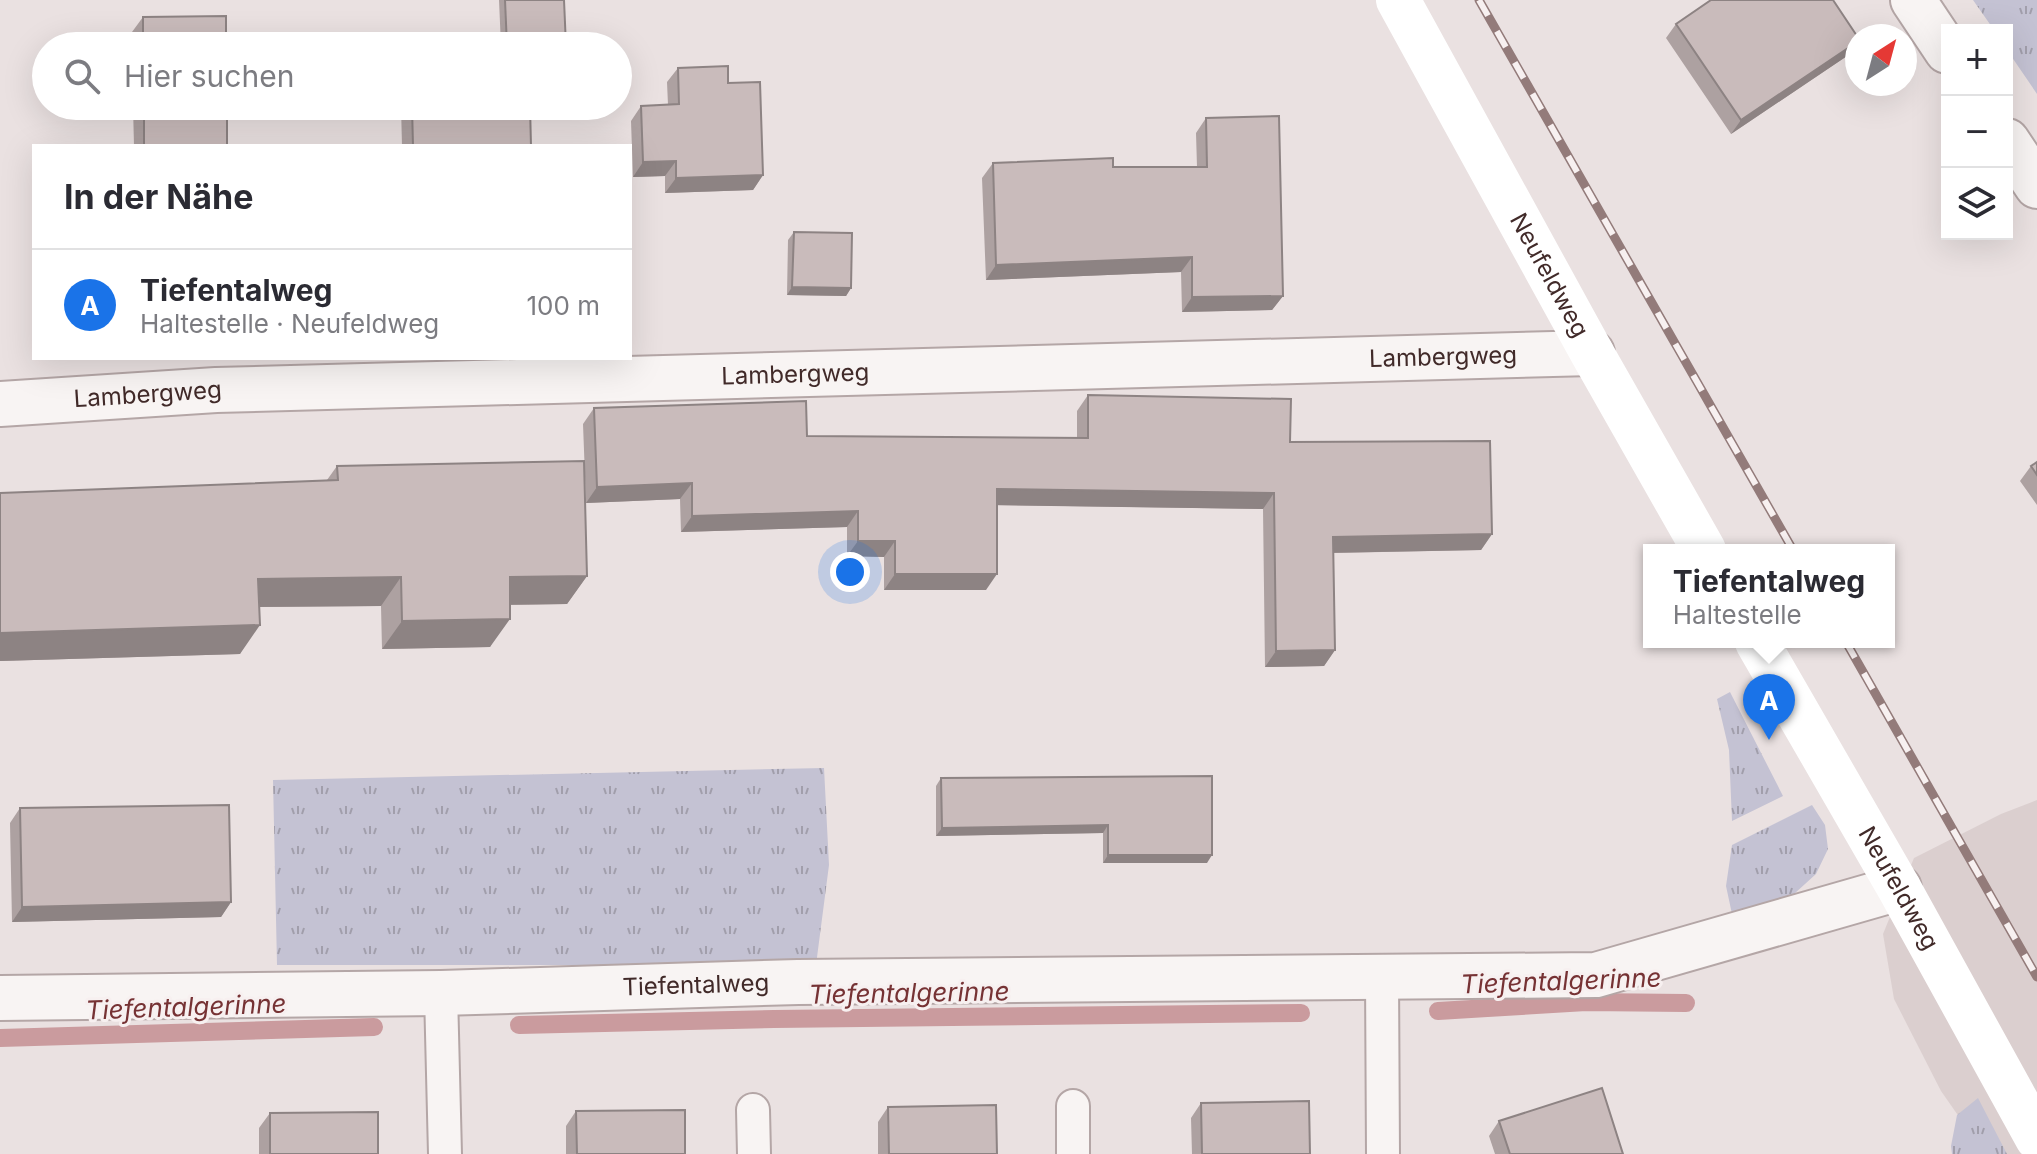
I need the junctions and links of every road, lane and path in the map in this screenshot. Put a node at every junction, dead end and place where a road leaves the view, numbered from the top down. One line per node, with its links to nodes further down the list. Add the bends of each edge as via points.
1 (1398, 0): 6 (street, Neufeldweg)
2 (1913, 0): 3 (street)
3 (1941, 42)
4 (2013, 150): 5 (street)
5 (2037, 186)
6 (1592, 353): 7 (street, Lambergweg, via 216,390); 8 (street, Neufeldweg)
7 (0, 404)
8 (1701, 544)
9 (1760, 648): 10 (street, Neufeldweg)
10 (1899, 888): 11 (street, Tiefentalweg, via 1596,975); 16 (street, Neufeldweg)
11 (1382, 976): 12 (street, Tiefentalweg, via 798,982); 20 (lane)
12 (441, 993): 13 (street, Tiefentalweg); 17 (lane)
13 (0, 998)
14 (1073, 1106): 19 (lane)
15 (753, 1110): 18 (lane)
16 (2037, 1138)
17 (445, 1154)
18 (754, 1154)
19 (1073, 1154)
20 (1383, 1154)

